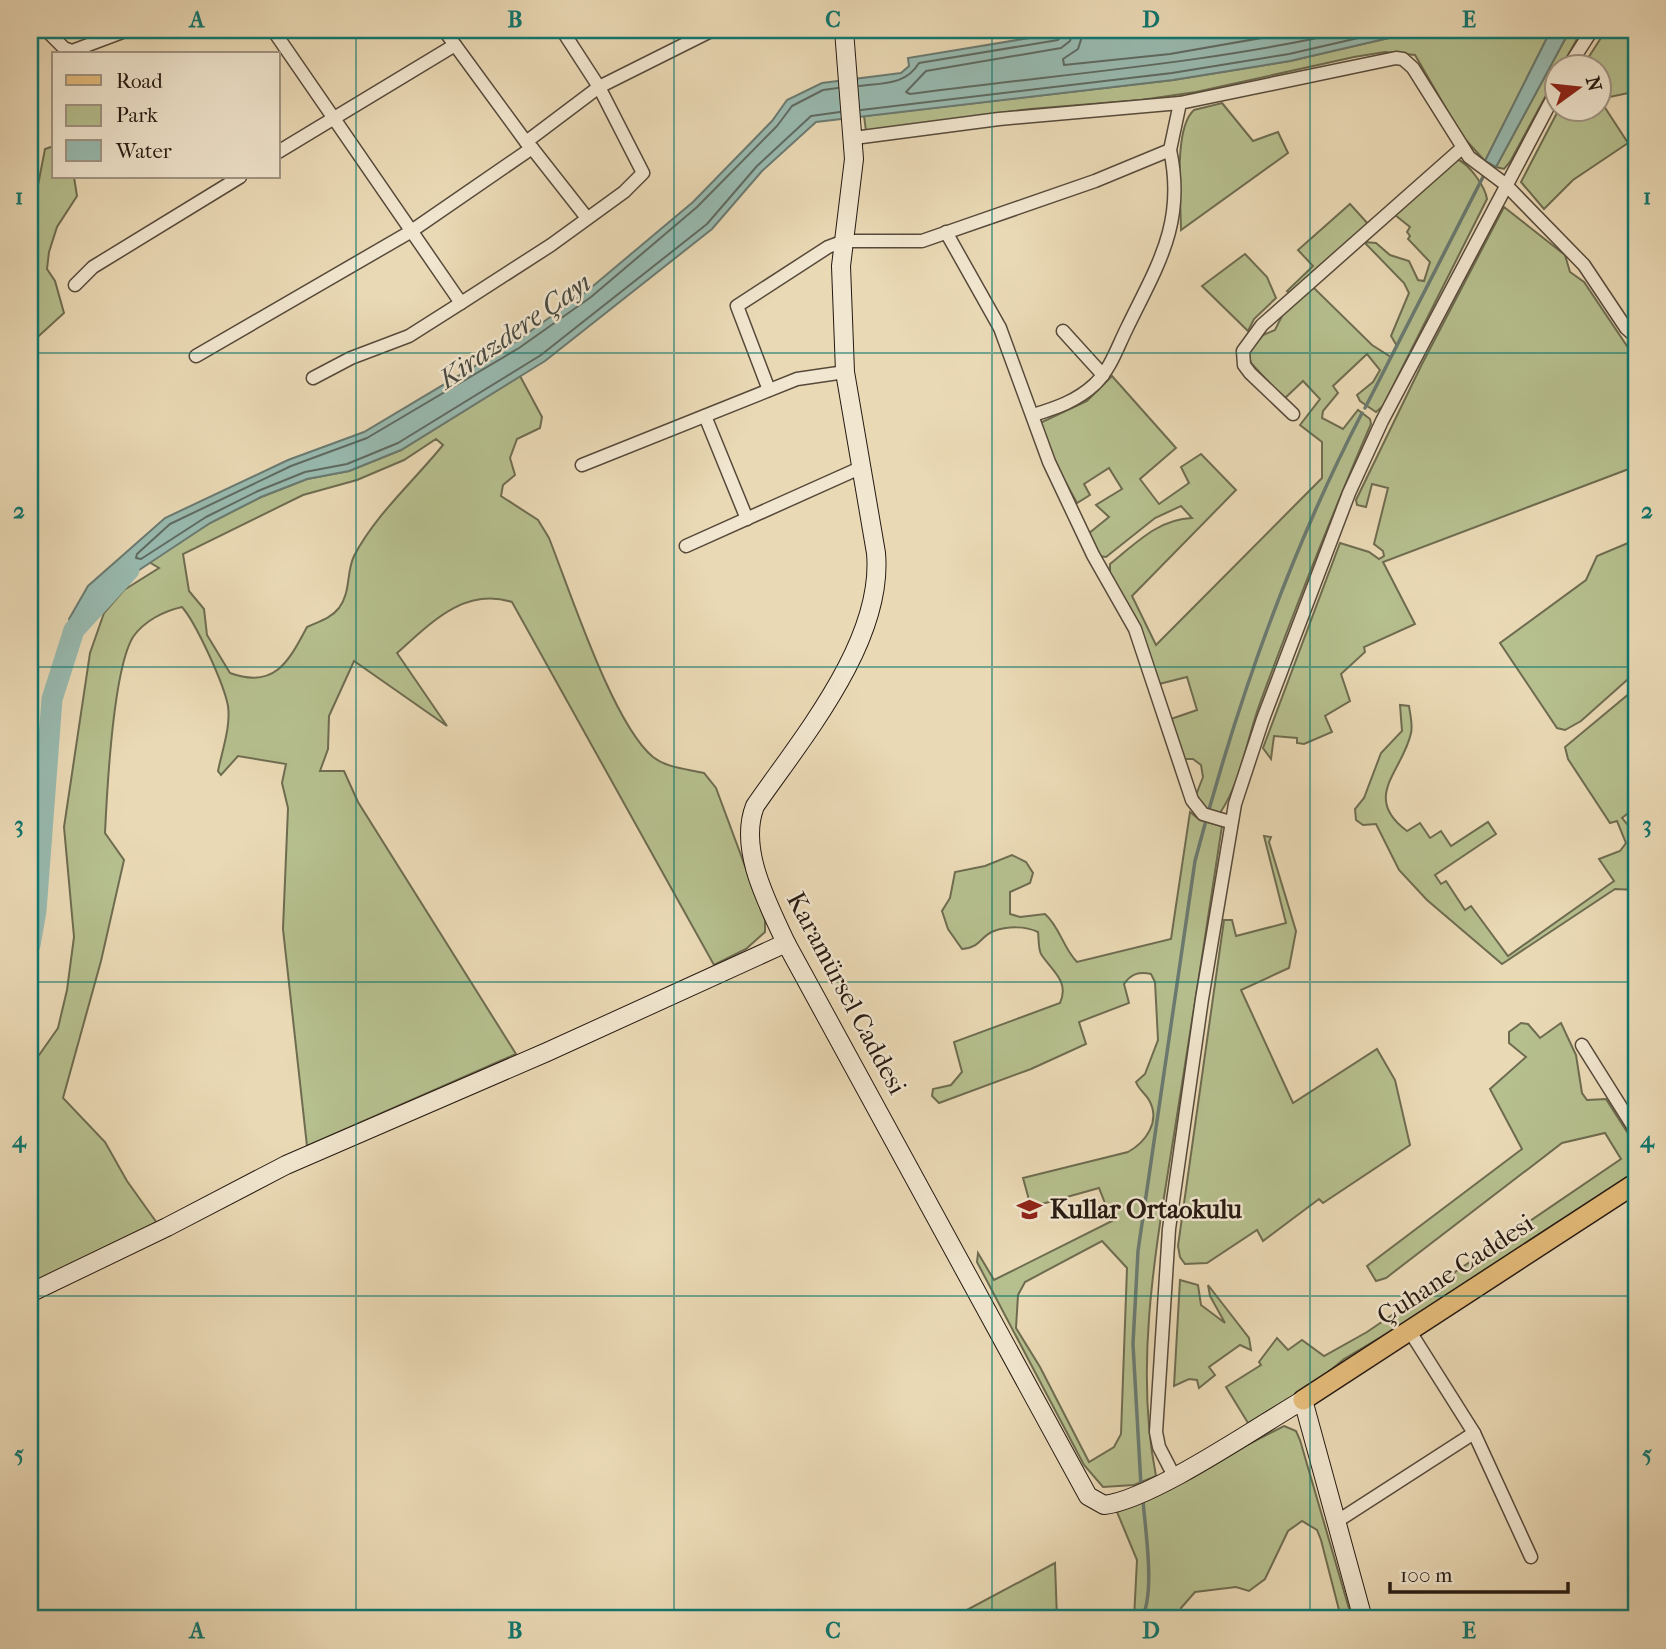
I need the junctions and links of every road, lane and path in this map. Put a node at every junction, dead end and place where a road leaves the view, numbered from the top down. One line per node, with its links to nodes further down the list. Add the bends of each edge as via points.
1 (46, 30): 2 (street, via 72,51)
2 (128, 30)
3 (273, 30): 14 (street)
4 (444, 30): 9 (street)
5 (562, 30): 11 (street)
6 (713, 30): 11 (street)
7 (844, 30): 15 (main road, Karamürsel Caddesi)
8 (1592, 30): 10 (street)
9 (455, 45): 14 (street); 16 (street)
10 (1578, 52)
11 (599, 88): 16 (street); 22 (street, via 643,173)
12 (1180, 103): 15 (street); 17 (street, via 1403,58); 18 (street)
13 (1544, 110): 21 (street)
14 (332, 118): 19 (street); 23 (street)
15 (854, 138): 25 (main road, Karamürsel Caddesi)
16 (529, 145): 22 (street); 23 (street)
17 (1462, 148): 21 (street, via 1478,167); 35 (street, via 1262,325 1243,351 1250,373)
18 (1170, 150): 24 (street); 32 (street, via 1175,179 1169,239)
19 (280, 151)
20 (238, 178): 26 (street, via 93,267)
21 (1500, 181): 29 (street, via 1584,265); 42 (street, via 1349,493)
22 (587, 218): 27 (street)
23 (410, 232): 27 (street); 30 (street)
24 (946, 232): 25 (street, via 914,242); 36 (street, via 1000,328)
25 (844, 241): 31 (main road, Karamürsel Caddesi); 34 (street, via 817,253 737,306)
26 (75, 285)
27 (461, 303): 33 (street, via 409,336)
28 (1063, 331): 32 (street)
29 (1636, 337)
30 (196, 356)
31 (845, 372): 34 (street, via 797,379); 39 (main road, Karamürsel Caddesi)
32 (1103, 375): 36 (street, via 1076,398)
33 (313, 378)
34 (769, 390): 37 (street)
35 (1293, 414)
36 (1033, 415): 42 (street, via 1049,462 1093,555 1135,629 1187,790 1203,814)
37 (705, 416): 38 (street); 40 (street)
38 (582, 465)
39 (860, 468): 40 (street); 43 (main road, Karamürsel Caddesi, via 877,566 870,606 824,707 751,817 752,849)
40 (747, 519): 41 (street)
41 (687, 546)
42 (1224, 821): 51 (street, via 1169,1229 1156,1432)
43 (786, 943): 47 (main road, via 286,1165); 51 (main road, Karamürsel Caddesi, via 1082,1487 1104,1505)
44 (1582, 1045): 45 (street)
45 (1636, 1130)
46 (1636, 1183): 48 (main road, Çuhane Caddesi)
47 (30, 1293)
48 (1409, 1330): 49 (main road, Çuhane Caddesi); 50 (street)
49 (1303, 1400): 51 (main road, Karamürsel Caddesi); 52 (main road)
50 (1474, 1433): 52 (street); 53 (street)
51 (1167, 1479)
52 (1336, 1522): 54 (main road)
53 (1531, 1557)
54 (1363, 1619)

